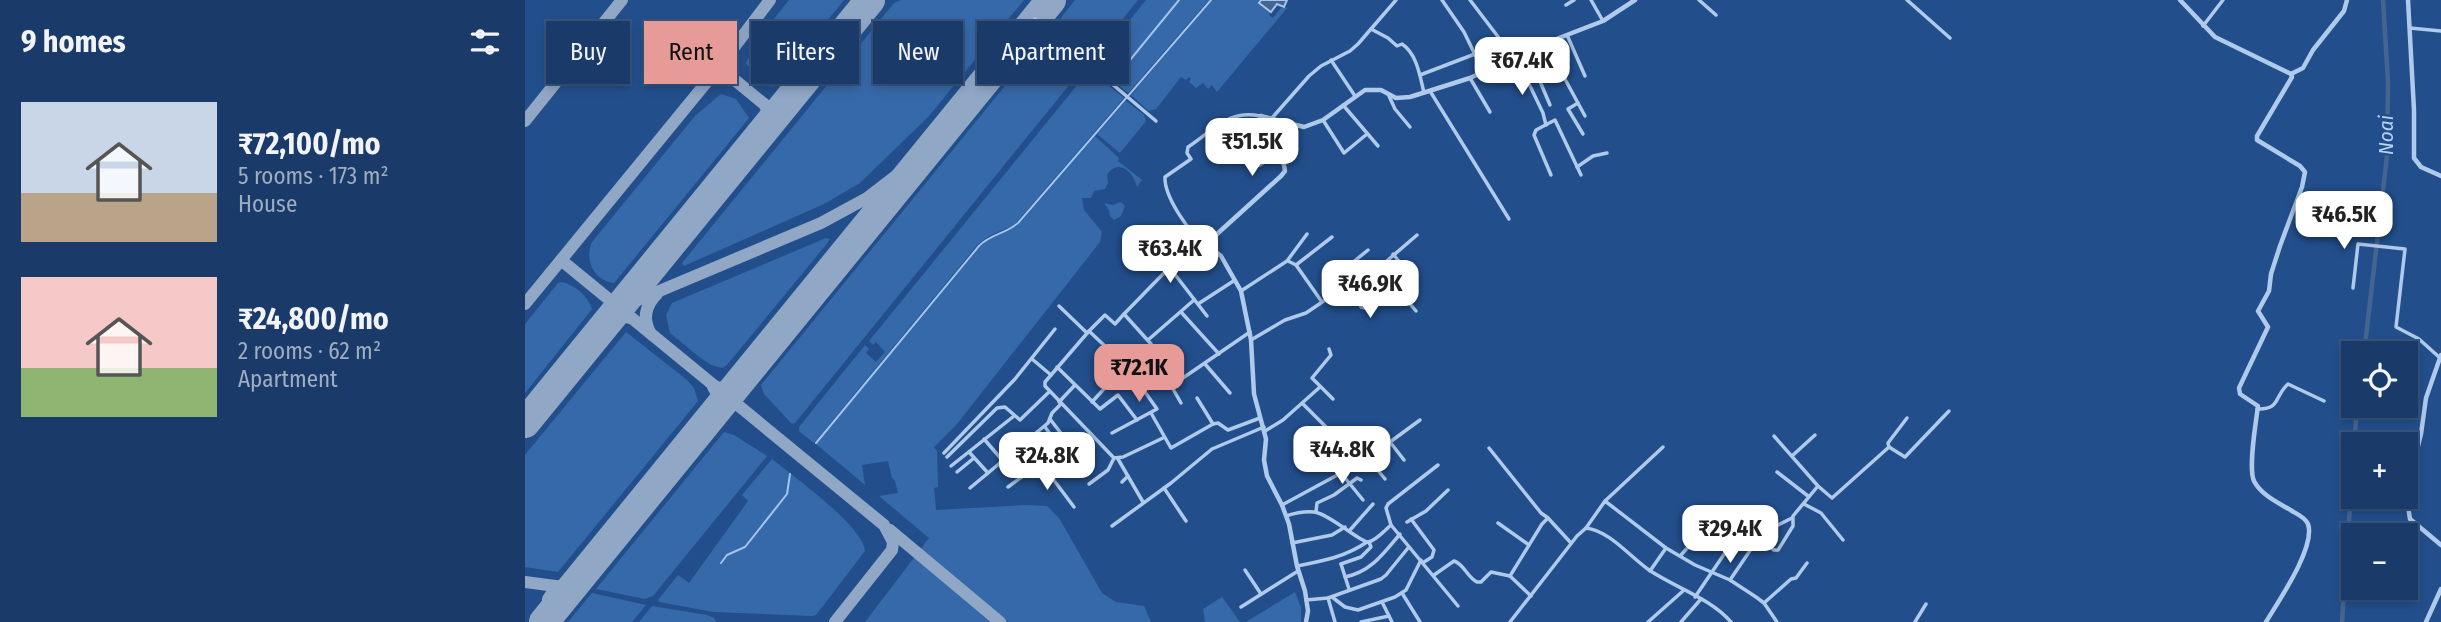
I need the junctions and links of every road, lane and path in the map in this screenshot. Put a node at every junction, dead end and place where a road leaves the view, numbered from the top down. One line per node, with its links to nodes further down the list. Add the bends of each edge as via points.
1 (1396, 0): 19 (street)
2 (1442, 0): 25 (street)
3 (1470, 0): 26 (street)
4 (1574, 0): 13 (street)
5 (1591, 0): 16 (street)
6 (1635, 0): 16 (street)
7 (1699, 0): 14 (street)
8 (1907, 0): 22 (street)
9 (2180, 0): 17 (street)
10 (2223, 0): 17 (street)
11 (2347, 0): 29 (street, via 2303,68)
12 (2408, 0): 18 (street)
13 (1566, 5)
14 (1716, 15)
15 (1035, 19): 44 (street)
16 (1602, 21): 21 (street)
17 (2203, 26): 29 (street, via 2215,37)
18 (2410, 28): 20 (street); 56 (street, via 2414,158 2421,167)
19 (1371, 29): 27 (street, via 1349,51); 30 (street, via 1397,46 1406,46)
20 (2441, 31)
21 (1567, 35): 23 (street); 31 (street)
22 (1950, 38)
23 (1548, 46): 24 (street); 36 (street)
24 (1528, 53): 26 (street); 38 (street)
25 (1475, 54): 28 (street); 30 (street)
26 (1516, 59): 28 (street); 45 (street)
27 (1331, 60): 35 (street); 42 (street, via 1309,76)
28 (1484, 72): 32 (street)
29 (2291, 74): 107 (street, via 2257,136 2305,173 2269,290 2258,311 2268,327 2239,388)
30 (1420, 75): 33 (street)
31 (1585, 76)
32 (1470, 78): 33 (street); 39 (street)
33 (1427, 92): 34 (street, via 1410,97); 57 (street)
34 (1388, 94): 35 (street, via 1371,88); 46 (street)
35 (1355, 96): 37 (street)
36 (1578, 103): 41 (street); 48 (street, via 1568,109)
37 (1343, 105): 43 (street); 47 (street)
38 (1550, 105)
39 (1490, 112)
40 (1260, 116): 42 (street); 51 (street); 61 (street, via 1231,116 1188,147 1191,159 1165,177 1173,203)
41 (1585, 116)
42 (1272, 118): 43 (street, via 1304,127)
43 (1323, 120): 47 (street, via 1344,153)
44 (1156, 121)
45 (1546, 125): 53 (street, via 1555,120); 54 (street, via 1534,135)
46 (1410, 127)
47 (1367, 134): 50 (street)
48 (1583, 134)
49 (1240, 145): 51 (street, via 1254,166)
50 (1378, 146)
51 (1277, 152): 61 (street, via 1285,167 1282,176)
52 (1607, 153): 53 (street)
53 (1577, 167): 55 (street)
54 (1551, 175)
55 (1581, 175)
56 (2441, 176)
57 (1509, 219)
58 (1307, 234): 64 (street)
59 (1417, 234): 63 (street)
60 (1332, 237): 65 (street)
61 (1206, 244): 66 (street); 67 (street, via 1221,256)
62 (1368, 250): 71 (street, via 1341,272)
63 (1393, 254): 69 (street); 74 (street)
64 (1287, 261): 65 (street); 73 (street)
65 (1296, 265): 76 (street)
66 (1170, 268): 75 (street); 80 (street)
67 (1235, 280): 73 (street); 75 (street)
68 (1391, 280): 70 (street)
69 (1414, 280)
70 (1395, 286): 74 (street, via 1365,308); 78 (street)
71 (1342, 288): 74 (street); 76 (street)
72 (2353, 288): 89 (street, via 2357,245 2407,251 2396,327)
73 (1241, 291): 84 (street)
74 (1352, 291)
75 (1196, 302): 79 (street); 81 (street)
76 (1322, 302): 85 (street)
77 (1059, 306): 83 (street)
78 (1416, 311)
79 (1181, 312): 86 (street); 88 (street)
80 (1124, 314): 83 (street, via 1115,324 1105,315); 86 (street)
81 (1207, 316)
82 (1055, 329): 90 (street)
83 (1088, 332): 92 (street); 93 (street)
84 (1250, 332): 85 (street); 88 (street)
85 (1251, 340): 111 (street, via 1254,394)
86 (1149, 342): 93 (street); 95 (street)
87 (1329, 349): 97 (street, via 1331,355 1312,376)
88 (1219, 354): 91 (street)
89 (2440, 357): 193 (street, via 2426,398 2407,500 2410,519)
90 (1032, 359): 94 (street); 110 (street, via 946,455 997,408 1005,407)
91 (1205, 364): 95 (street); 99 (street)
92 (1057, 367): 94 (street); 96 (street)
93 (1124, 367): 103 (street); 109 (street, via 1156,406)
94 (1051, 375): 98 (street, via 1044,385)
95 (1180, 380): 105 (street, via 1173,388)
96 (1075, 385): 103 (street); 104 (street)
97 (1320, 387): 101 (street); 106 (street)
98 (1049, 392): 104 (street); 110 (street, via 1022,419)
99 (1230, 393)
100 (1197, 398): 116 (street)
101 (1333, 399)
102 (2324, 401): 107 (street, via 2288,384 2274,405)
103 (1092, 402): 114 (street, via 1102,410 1118,396)
104 (1060, 403): 113 (street); 122 (street)
105 (1181, 403)
106 (1303, 404): 118 (street); 119 (street)
107 (2257, 409): 237 (street, via 2252,477 2264,493 2309,526 2301,561)
108 (1948, 411): 132 (street, via 1906,457)
109 (1151, 413): 114 (street); 126 (street)
110 (1014, 416): 127 (street)
111 (1262, 417): 116 (street, via 1228,430); 119 (street)
112 (1906, 418): 132 (street, via 1889,438)
113 (1050, 419): 117 (street); 128 (street)
114 (1137, 420): 121 (street)
115 (1420, 420): 129 (street)
116 (1213, 424): 126 (street, via 1172,448)
117 (1045, 426): 120 (street); 133 (street)
118 (1326, 427)
119 (1264, 429): 163 (street, via 1212,449); 171 (street, via 1267,476)
120 (1037, 432): 130 (street); 137 (street)
121 (1112, 433)
122 (1091, 434): 134 (street); 141 (street)
123 (1368, 434): 144 (street, via 1349,449)
124 (1815, 435): 138 (street)
125 (1774, 436): 138 (street)
126 (1163, 438): 141 (street)
127 (984, 439): 136 (street); 142 (street)
128 (1069, 442): 133 (street); 134 (street)
129 (1390, 442): 139 (street); 143 (street)
130 (1023, 444): 142 (street); 145 (street)
131 (1663, 447): 167 (street)
132 (1889, 447): 160 (street, via 1835,497)
133 (1061, 448): 137 (street)
134 (1073, 448): 148 (street)
135 (1489, 448): 175 (street)
136 (969, 452): 140 (street); 147 (street)
137 (1052, 454): 145 (street)
138 (1792, 456): 160 (street)
139 (1367, 457): 144 (street); 155 (street)
140 (974, 458): 149 (street); 151 (street)
141 (1116, 458): 153 (street); 158 (street)
142 (1004, 459): 151 (street); 154 (street)
143 (1403, 460)
144 (1358, 461): 152 (street)
145 (1039, 464): 154 (street); 172 (street)
146 (1438, 465): 181 (street, via 1388,504)
147 (951, 466)
148 (1086, 466)
149 (957, 472)
150 (1777, 472): 165 (street)
151 (988, 473): 162 (street)
152 (1341, 473): 159 (street); 171 (street)
153 (1128, 476): 157 (street); 168 (street)
154 (1022, 477): 161 (street)
155 (1385, 479)
156 (1361, 480): 159 (street)
157 (1122, 482)
158 (1089, 484)
159 (1349, 485): 166 (street); 173 (street, via 1317,503)
160 (1818, 486): 165 (street)
161 (1008, 487)
162 (969, 488)
163 (1164, 488): 168 (street); 178 (street)
164 (1448, 490): 199 (street, via 1409,520 1434,550 1432,557)
165 (1808, 496): 170 (street)
166 (1363, 500)
167 (1605, 501): 184 (street); 195 (street)
168 (1143, 502): 182 (street)
169 (1373, 504): 183 (street)
170 (1804, 504): 176 (street); 188 (street, via 1821,513)
171 (1282, 505): 174 (street)
172 (1073, 507)
173 (1316, 512): 174 (street); 183 (street)
174 (1286, 516): 190 (street)
175 (1548, 518): 191 (street); 192 (street)
176 (1792, 518): 186 (street); 186 (street, via 1793,526 1777,550)
177 (1748, 519): 187 (street)
178 (1186, 521)
179 (1498, 523): 192 (street)
180 (1709, 524): 197 (street)
181 (1391, 525): 185 (street); 189 (street)
182 (1112, 526)
183 (1347, 528): 189 (street); 190 (street)
184 (1586, 528): 191 (street); 204 (street, via 1613,541)
185 (1400, 534): 194 (street); 208 (street, via 1372,566)
186 (1758, 537): 196 (street)
187 (1734, 539): 196 (street); 205 (street)
188 (1843, 540)
189 (1368, 542): 198 (street); 200 (street, via 1371,547 1363,555)
190 (1292, 543): 202 (street)
191 (1571, 543): 215 (street)
192 (1529, 545): 207 (street)
193 (2441, 545)
194 (1408, 548): 199 (street); 210 (street, via 1386,575)
195 (1666, 548): 197 (street); 204 (street)
196 (1750, 549): 209 (street)
197 (1681, 555): 205 (street)
198 (1339, 557): 200 (street); 202 (street)
199 (1423, 561): 206 (street); 213 (street)
200 (1341, 564): 208 (street)
201 (1807, 564): 221 (street)
202 (1298, 568): 214 (street); 219 (street)
203 (1245, 570): 214 (street)
204 (1650, 571): 212 (street)
205 (1710, 571): 209 (street); 216 (street)
206 (1434, 575): 207 (street, via 1454,561 1477,582 1495,571); 223 (street)
207 (1510, 576): 215 (street)
208 (1345, 577): 210 (street)
209 (1730, 580): 221 (street)
210 (1349, 589): 217 (street)
211 (2441, 589): 238 (street)
212 (1682, 591): 216 (street); 233 (street)
213 (1402, 593): 220 (street); 231 (street)
214 (1261, 594): 224 (street)
215 (1532, 596): 232 (street)
216 (1695, 597): 218 (street)
217 (1330, 598): 219 (street); 220 (street, via 1358,610); 228 (street)
218 (1701, 599): 226 (street); 234 (street)
219 (1306, 600): 227 (street)
220 (1383, 602): 225 (street)
221 (1764, 603): 235 (street)
222 (1926, 604): 236 (street)
223 (1458, 606)
224 (1241, 607)
225 (1389, 616): 229 (street); 230 (street)
226 (1730, 621)
227 (1306, 622)
228 (1335, 622)
229 (1361, 622)
230 (1392, 622)
231 (1420, 622)
232 (1510, 622)
233 (1649, 622)
234 (1681, 622)
235 (1777, 622)
236 (1915, 622)
237 (2266, 622)
238 (2426, 622)

